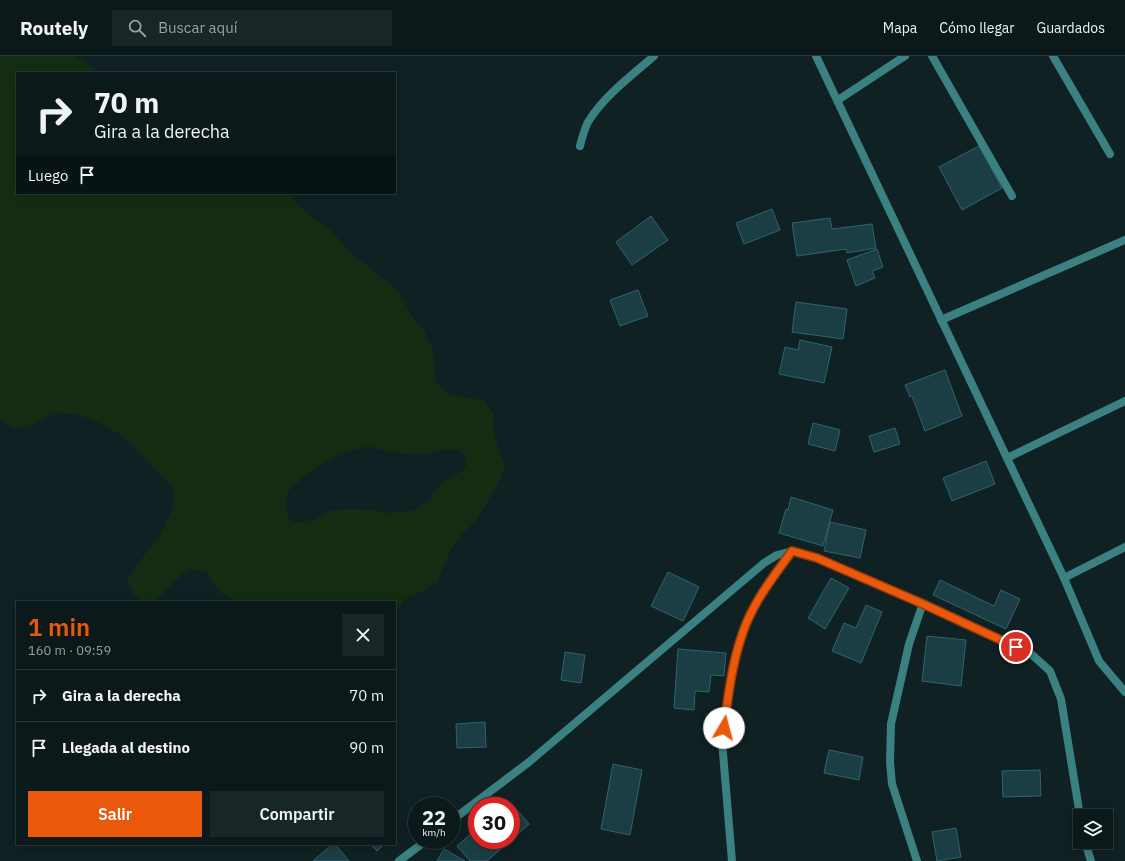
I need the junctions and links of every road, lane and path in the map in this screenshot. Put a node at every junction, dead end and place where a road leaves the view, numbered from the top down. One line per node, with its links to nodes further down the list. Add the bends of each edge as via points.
1 (654, 56): 7 (street, via 596,110)
2 (816, 56): 6 (street)
3 (905, 56): 6 (street)
4 (932, 56): 9 (street)
5 (1053, 56): 8 (street)
6 (838, 100): 11 (street)
7 (580, 146)
8 (1110, 154)
9 (1012, 196)
10 (1125, 240): 11 (street)
11 (941, 320): 13 (street)
12 (1125, 401): 13 (street)
13 (1007, 458): 16 (street)
14 (1125, 547): 16 (street)
15 (792, 551): 17 (street, via 817,558); 20 (street, via 777,555 764,564 529,762); 24 (street, via 762,592 743,631 731,676 722,741)
16 (1064, 578): 18 (street, via 1099,661)
17 (923, 604): 19 (street, via 1030,653 1050,671 1061,699); 25 (street, via 909,644 891,724 890,762 892,784)
18 (1125, 692)
19 (1079, 809)
20 (460, 814)
21 (415, 849): 23 (street)
22 (1087, 849): 26 (street)
23 (399, 861)
24 (732, 861)
25 (917, 861)
26 (1091, 861)

